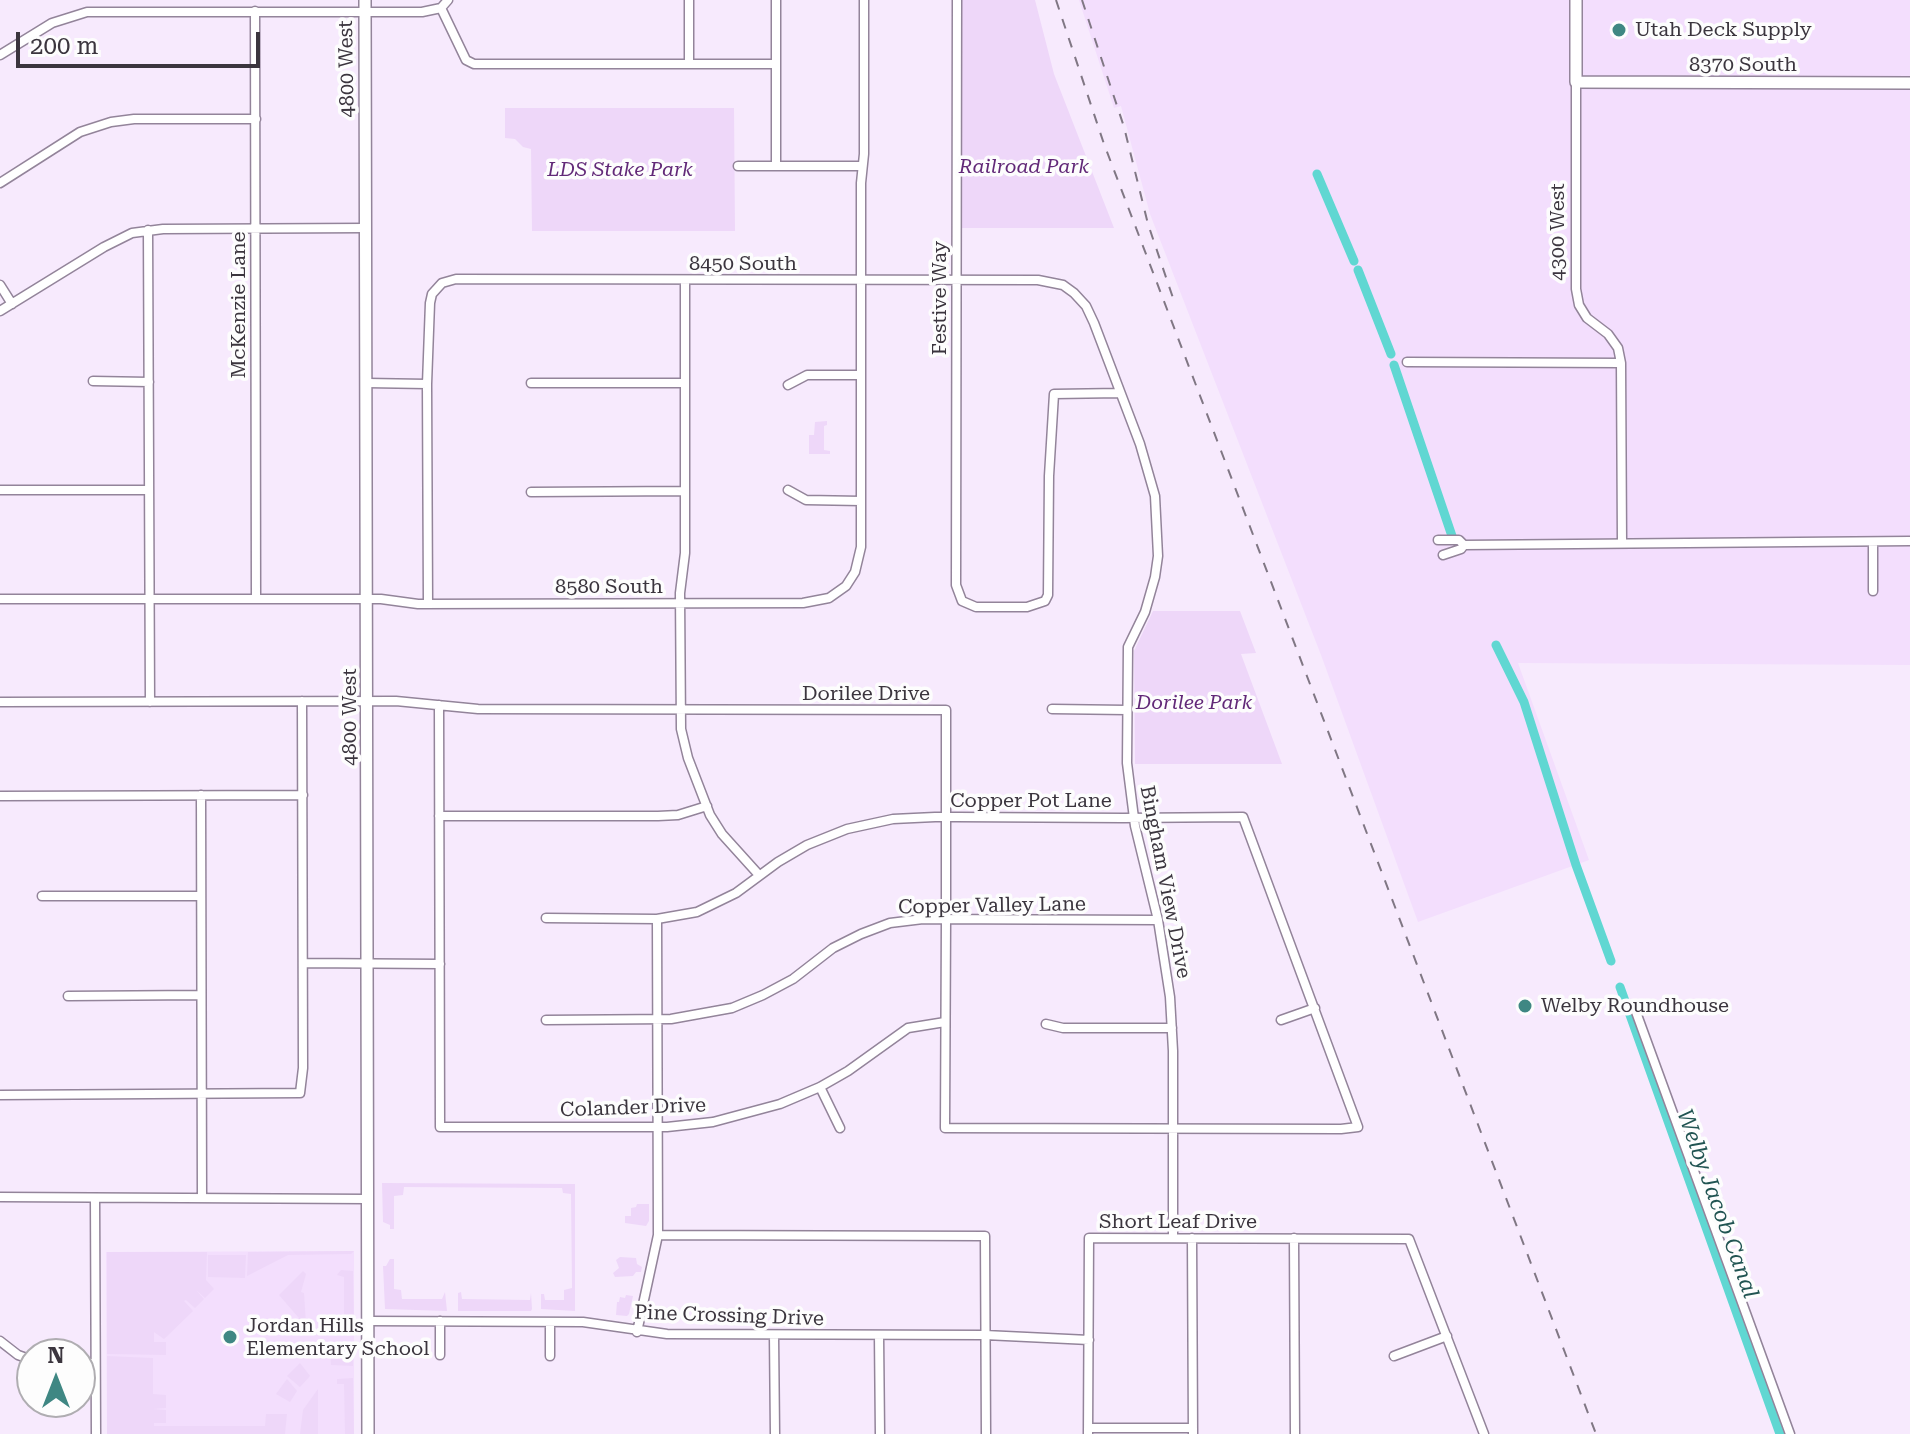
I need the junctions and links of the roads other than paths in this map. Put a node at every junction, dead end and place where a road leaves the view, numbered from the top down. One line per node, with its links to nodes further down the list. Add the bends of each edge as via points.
1 (448, 0): 8 (street)
2 (689, 0): 11 (street)
3 (776, 0): 12 (street)
4 (864, 0): 18 (street)
5 (957, 0): 25 (street, Festive Way)
6 (1576, 0): 13 (street, 4300 West)
7 (365, 6): 8 (street, via 422,12); 9 (street); 20 (street, 4800 West)
8 (441, 8): 11 (street, via 466,60 474,64)
9 (255, 11): 10 (street, via 87,12 52,23); 15 (street, McKenzie Lane)
10 (0, 55)
11 (689, 64): 12 (street)
12 (776, 64): 17 (street)
13 (1576, 82): 14 (street, 8370 South); 31 (street, 4300 West, via 1576,289 1579,305 1608,334)
14 (1910, 83)
15 (256, 119): 19 (street, via 111,122 80,132); 21 (street, McKenzie Lane)
16 (738, 166): 17 (street)
17 (776, 166): 18 (street)
18 (862, 166): 24 (street)
19 (0, 183)
20 (366, 228): 21 (street); 35 (street, 4800 West)
21 (254, 229): 22 (street); 56 (street, McKenzie Lane)
22 (148, 230): 28 (street, via 120,237); 34 (street)
23 (685, 280): 24 (street, 8450 South); 37 (street); 38 (street, 8450 South, via 456,279 436,287 430,303)
24 (861, 280): 25 (street, 8450 South); 32 (street)
25 (956, 280): 26 (street, 8450 South); 40 (street, Festive Way, via 956,585 968,605 1034,606 1045,601 1054,394)
26 (1052, 281): 40 (street, Bingham View Drive, via 1086,306)
27 (0, 285): 28 (street)
28 (12, 304): 29 (street)
29 (0, 311)
30 (1407, 362): 31 (street)
31 (1621, 363): 50 (street, 4300 West)
32 (861, 375): 39 (street, via 807,375); 46 (street)
33 (93, 381): 34 (street)
34 (149, 382): 42 (street)
35 (367, 383): 38 (street); 57 (street, 4800 West)
36 (531, 383): 37 (street)
37 (685, 383): 44 (street)
38 (427, 384): 59 (street)
39 (788, 385)
40 (1120, 393): 67 (street, Bingham View Drive, via 1149,471 1158,523 1151,595 1128,647)
41 (0, 490): 42 (street)
42 (149, 490): 55 (street)
43 (788, 490): 46 (street, via 806,500)
44 (685, 491): 45 (street); 58 (street)
45 (531, 492)
46 (861, 501): 58 (street, 8580 South, via 860,559 846,586 829,598 803,603)
47 (1438, 540): 51 (street)
48 (1910, 541): 49 (street)
49 (1873, 542): 50 (street); 53 (street)
50 (1622, 543): 51 (street)
51 (1464, 545): 52 (street)
52 (1443, 555)
53 (1873, 591)
54 (0, 599): 55 (street, 8580 South)
55 (150, 599): 56 (street, 8580 South); 62 (street)
56 (256, 599): 57 (street, 8580 South)
57 (367, 599): 59 (street, 8580 South); 63 (street, 4800 West)
58 (680, 603): 59 (street, 8580 South); 65 (street)
59 (428, 604)
60 (302, 701): 62 (street, Dorilee Drive); 63 (street, Dorilee Drive); 69 (street)
61 (0, 702): 62 (street, Dorilee Drive)
62 (150, 702)
63 (368, 702): 64 (street, Dorilee Drive); 83 (street, 4800 West)
64 (439, 705): 65 (street, Dorilee Drive); 72 (street)
65 (680, 709): 71 (street, via 685,748); 73 (street, Dorilee Drive, via 946,710)
66 (1052, 709): 67 (street)
67 (1127, 710): 74 (street, Bingham View Drive)
68 (201, 795): 69 (street); 70 (street); 77 (street)
69 (303, 795): 82 (street)
70 (0, 796)
71 (707, 806): 72 (street, via 671,816); 75 (street, via 722,834)
72 (439, 816): 84 (street)
73 (946, 817): 74 (street, Copper Pot Lane); 75 (street, Copper Pot Lane, via 893,819 847,829 807,845); 80 (street, Dorilee Drive)
74 (1133, 818): 81 (street, Bingham View Drive); 87 (street, Copper Pot Lane, via 1243,817)
75 (759, 875): 79 (street, Copper Pot Lane, via 712,906)
76 (42, 896): 77 (street)
77 (201, 896): 85 (street)
78 (546, 918): 79 (street, Copper Pot Lane)
79 (657, 919): 90 (street)
80 (946, 919): 81 (street, Copper Valley Lane); 90 (street, Copper Valley Lane, via 875,928 833,948 763,995 732,1008); 92 (street, Dorilee Drive)
81 (1158, 920): 94 (street, Bingham View Drive)
82 (303, 963): 83 (street); 97 (street, via 300,1093)
83 (368, 963): 84 (street); 104 (street, 4800 West)
84 (440, 964): 98 (street, Colander Drive, via 440,1127)
85 (201, 995): 86 (street); 97 (street)
86 (68, 996)
87 (1315, 1008): 91 (street); 100 (street, Copper Pot Lane, via 1358,1127)
88 (1636, 1012): 132 (street)
89 (546, 1020): 90 (street, Copper Valley Lane)
90 (659, 1020): 98 (street)
91 (1281, 1020)
92 (945, 1022): 95 (street, Colander Drive, via 908,1028); 100 (street, Dorilee Drive, via 945,1128)
93 (1046, 1024): 94 (street)
94 (1172, 1028): 100 (street, Bingham View Drive)
95 (820, 1087): 98 (street, Colander Drive, via 746,1115); 99 (street)
96 (0, 1095): 97 (street)
97 (201, 1095): 103 (street)
98 (658, 1128): 105 (street)
99 (840, 1128)
100 (1172, 1129): 106 (street, Bingham View Drive)
101 (0, 1197): 102 (street)
102 (95, 1198): 103 (street); 117 (street)
103 (202, 1198): 104 (street)
104 (368, 1199): 109 (street, 4800 West)
105 (658, 1235): 112 (street); 115 (street, via 985,1236)
106 (1173, 1238): 107 (street, Short Leaf Drive); 118 (street, Short Leaf Drive, via 1089,1238)
107 (1192, 1238): 108 (street, Short Leaf Drive); 125 (street)
108 (1294, 1238): 116 (street, Short Leaf Drive, via 1409,1239); 130 (street)
109 (368, 1321): 110 (street, Pine Crossing Drive); 126 (street, 4800 West)
110 (440, 1321): 111 (street, Pine Crossing Drive); 121 (street)
111 (550, 1322): 112 (street, Pine Crossing Drive, via 592,1322); 122 (street)
112 (637, 1332): 113 (street, Pine Crossing Drive)
113 (774, 1335): 114 (street, Pine Crossing Drive); 127 (street)
114 (879, 1335): 115 (street, Pine Crossing Drive); 128 (street)
115 (985, 1335): 118 (street, Pine Crossing Drive); 129 (street)
116 (1447, 1336): 123 (street); 131 (street)
117 (95, 1338)
118 (1089, 1340): 124 (street, Short Leaf Drive)
119 (0, 1341): 120 (street)
120 (16, 1353)
121 (440, 1355)
122 (550, 1356)
123 (1394, 1356)
124 (1089, 1431): 125 (street)
125 (1193, 1431)
126 (368, 1434)
127 (775, 1434)
128 (880, 1434)
129 (986, 1434)
130 (1295, 1434)
131 (1483, 1434)
132 (1790, 1434)

